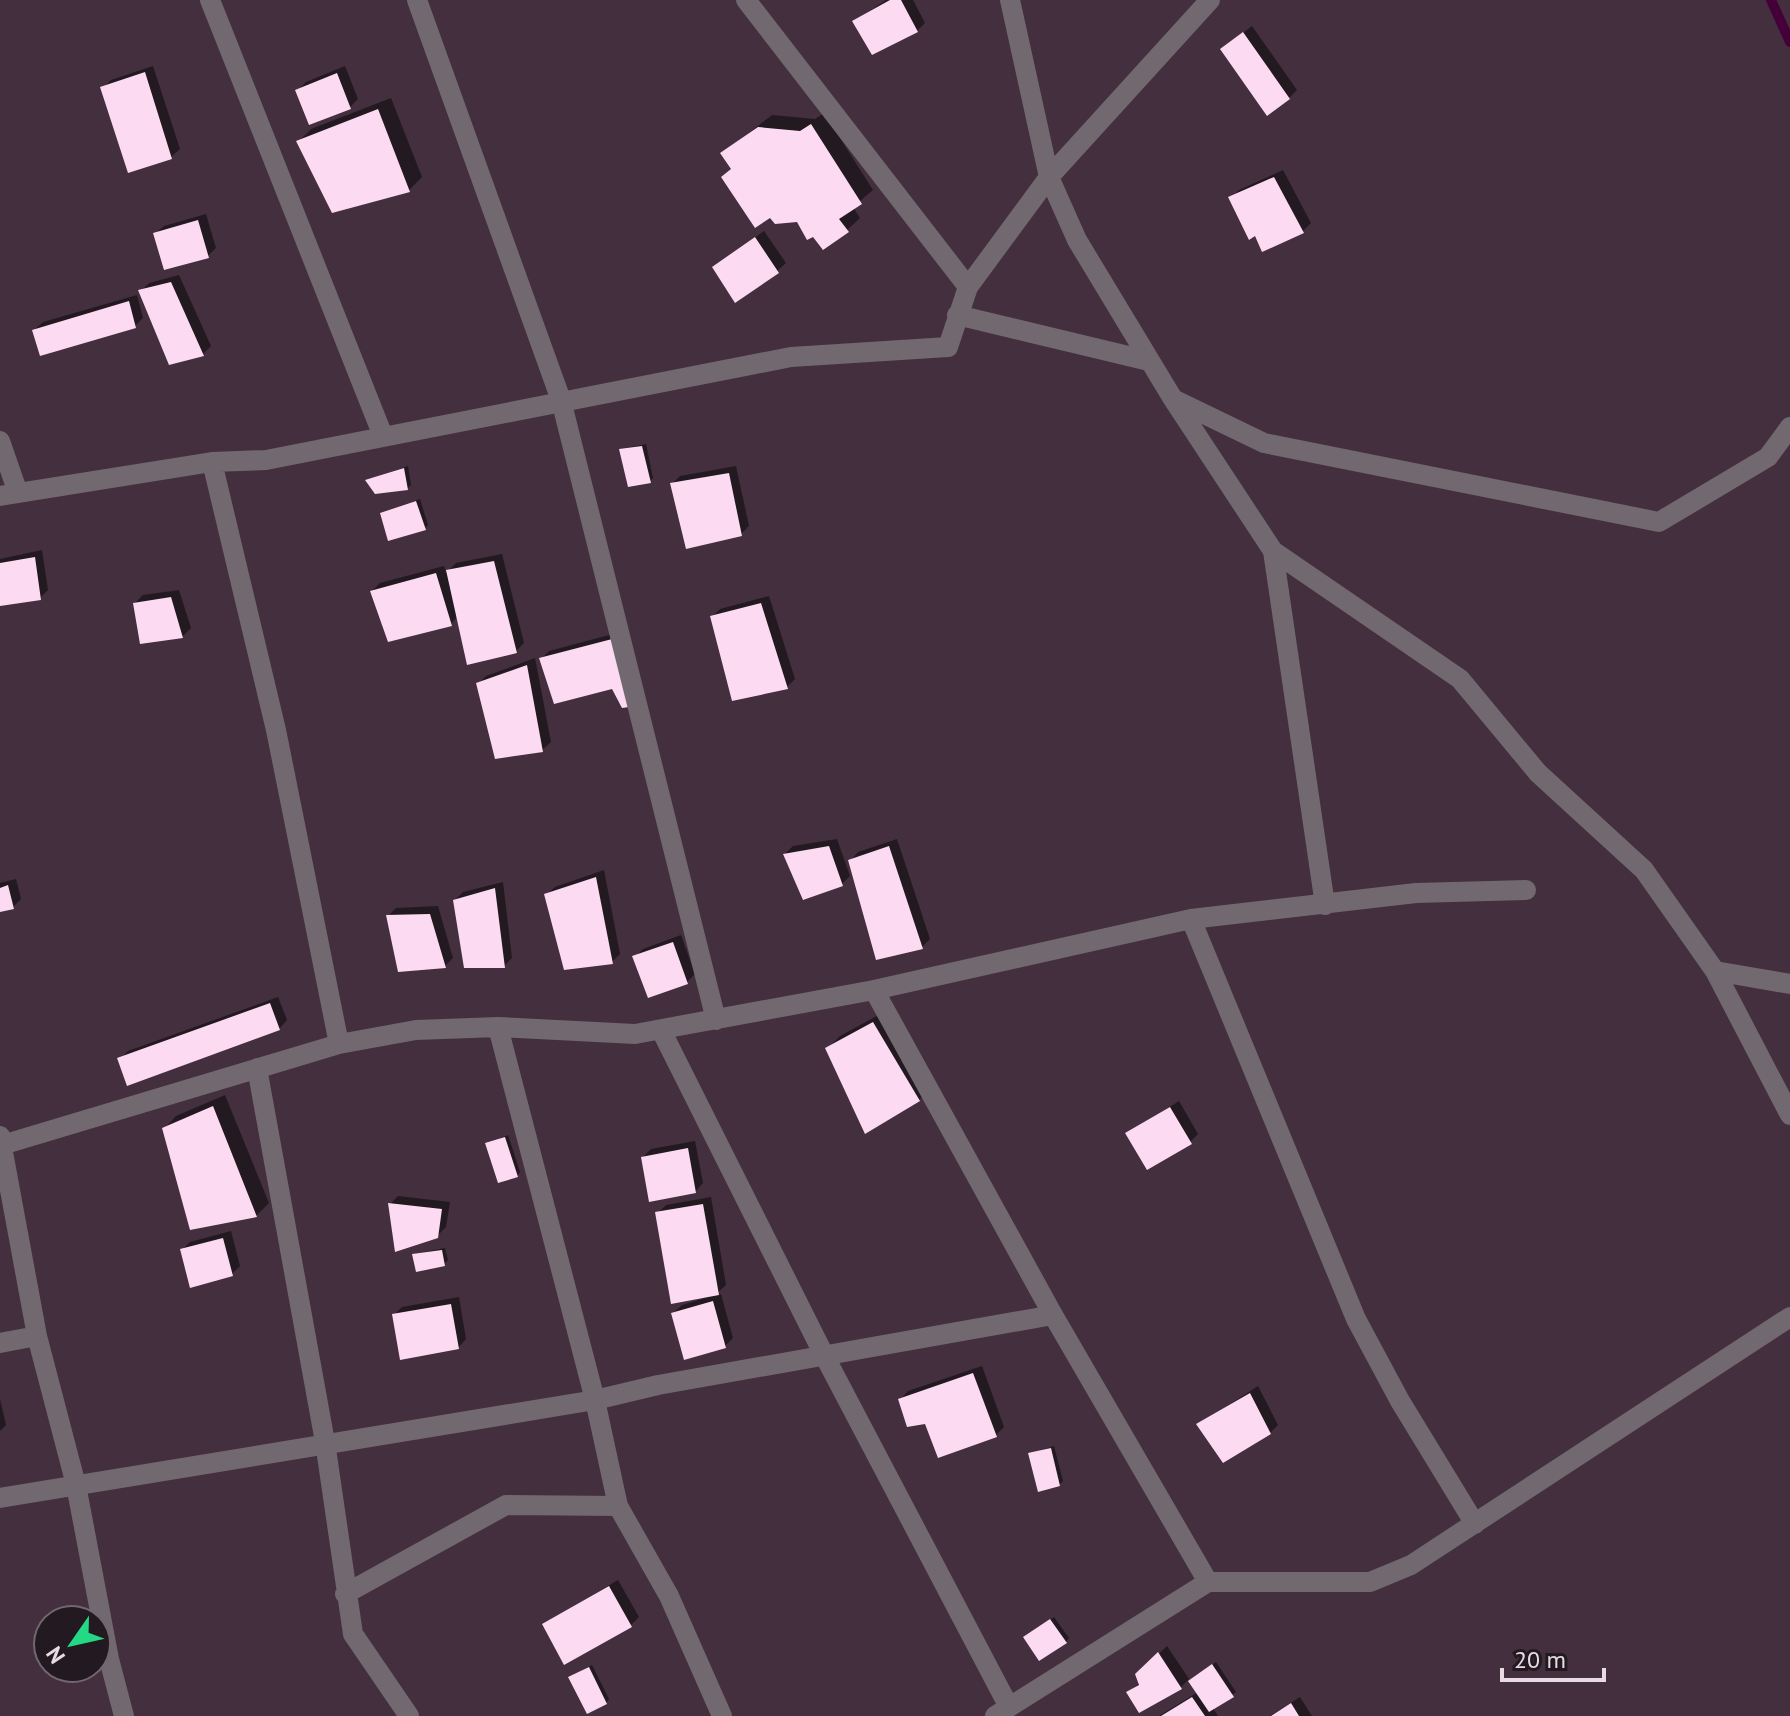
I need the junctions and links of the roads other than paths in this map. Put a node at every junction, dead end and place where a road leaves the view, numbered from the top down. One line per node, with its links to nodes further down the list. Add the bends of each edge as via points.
1 (210, 0): 13 (street)
2 (417, 0): 11 (street)
3 (746, 0): 7 (street)
4 (1010, 0): 6 (street)
5 (1210, 0): 6 (street)
6 (1049, 177): 7 (street); 9 (street, via 1077,240)
7 (968, 287): 8 (street)
8 (957, 315): 9 (street); 11 (street, via 948,347 791,357)
9 (1149, 361): 10 (street)
10 (1173, 399): 12 (street, via 1264,443 1659,522 1768,457); 17 (street)
11 (561, 400): 13 (street); 24 (street)
12 (1790, 427)
13 (383, 436): 15 (street, via 266,460)
14 (0, 441): 16 (street)
15 (212, 462): 16 (street); 27 (street, via 276,730)
16 (9, 495)
17 (1273, 551): 19 (street); 21 (street, via 1460,679 1538,773 1644,870)
18 (1526, 890): 19 (street, via 1416,893)
19 (1325, 905): 20 (street)
20 (1191, 919): 23 (street); 41 (street, via 1356,1319)
21 (1715, 971): 22 (street); 29 (street)
22 (1790, 984)
23 (874, 990): 24 (street); 31 (street)
24 (716, 1020): 26 (street)
25 (498, 1027): 26 (street, via 635,1034); 27 (street, via 416,1030); 36 (street)
26 (661, 1030): 35 (street)
27 (339, 1044): 28 (street)
28 (257, 1068): 30 (street); 37 (street)
29 (1790, 1115)
30 (1, 1140): 33 (street)
31 (1053, 1315): 35 (street); 42 (street)
32 (1790, 1317): 41 (street)
33 (37, 1336): 34 (street); 38 (street)
34 (0, 1343)
35 (824, 1355): 36 (street); 44 (street)
36 (595, 1400): 37 (street); 40 (street)
37 (325, 1442): 38 (street); 43 (street)
38 (76, 1485): 39 (street); 45 (street)
39 (0, 1498)
40 (618, 1506): 43 (street, via 506,1505); 47 (street, via 669,1596)
41 (1475, 1524): 42 (street, via 1411,1565 1370,1582)
42 (1208, 1582): 44 (street)
43 (345, 1594): 46 (street, via 353,1634)
44 (1002, 1711)
45 (124, 1716)
46 (409, 1716)
47 (722, 1716)

